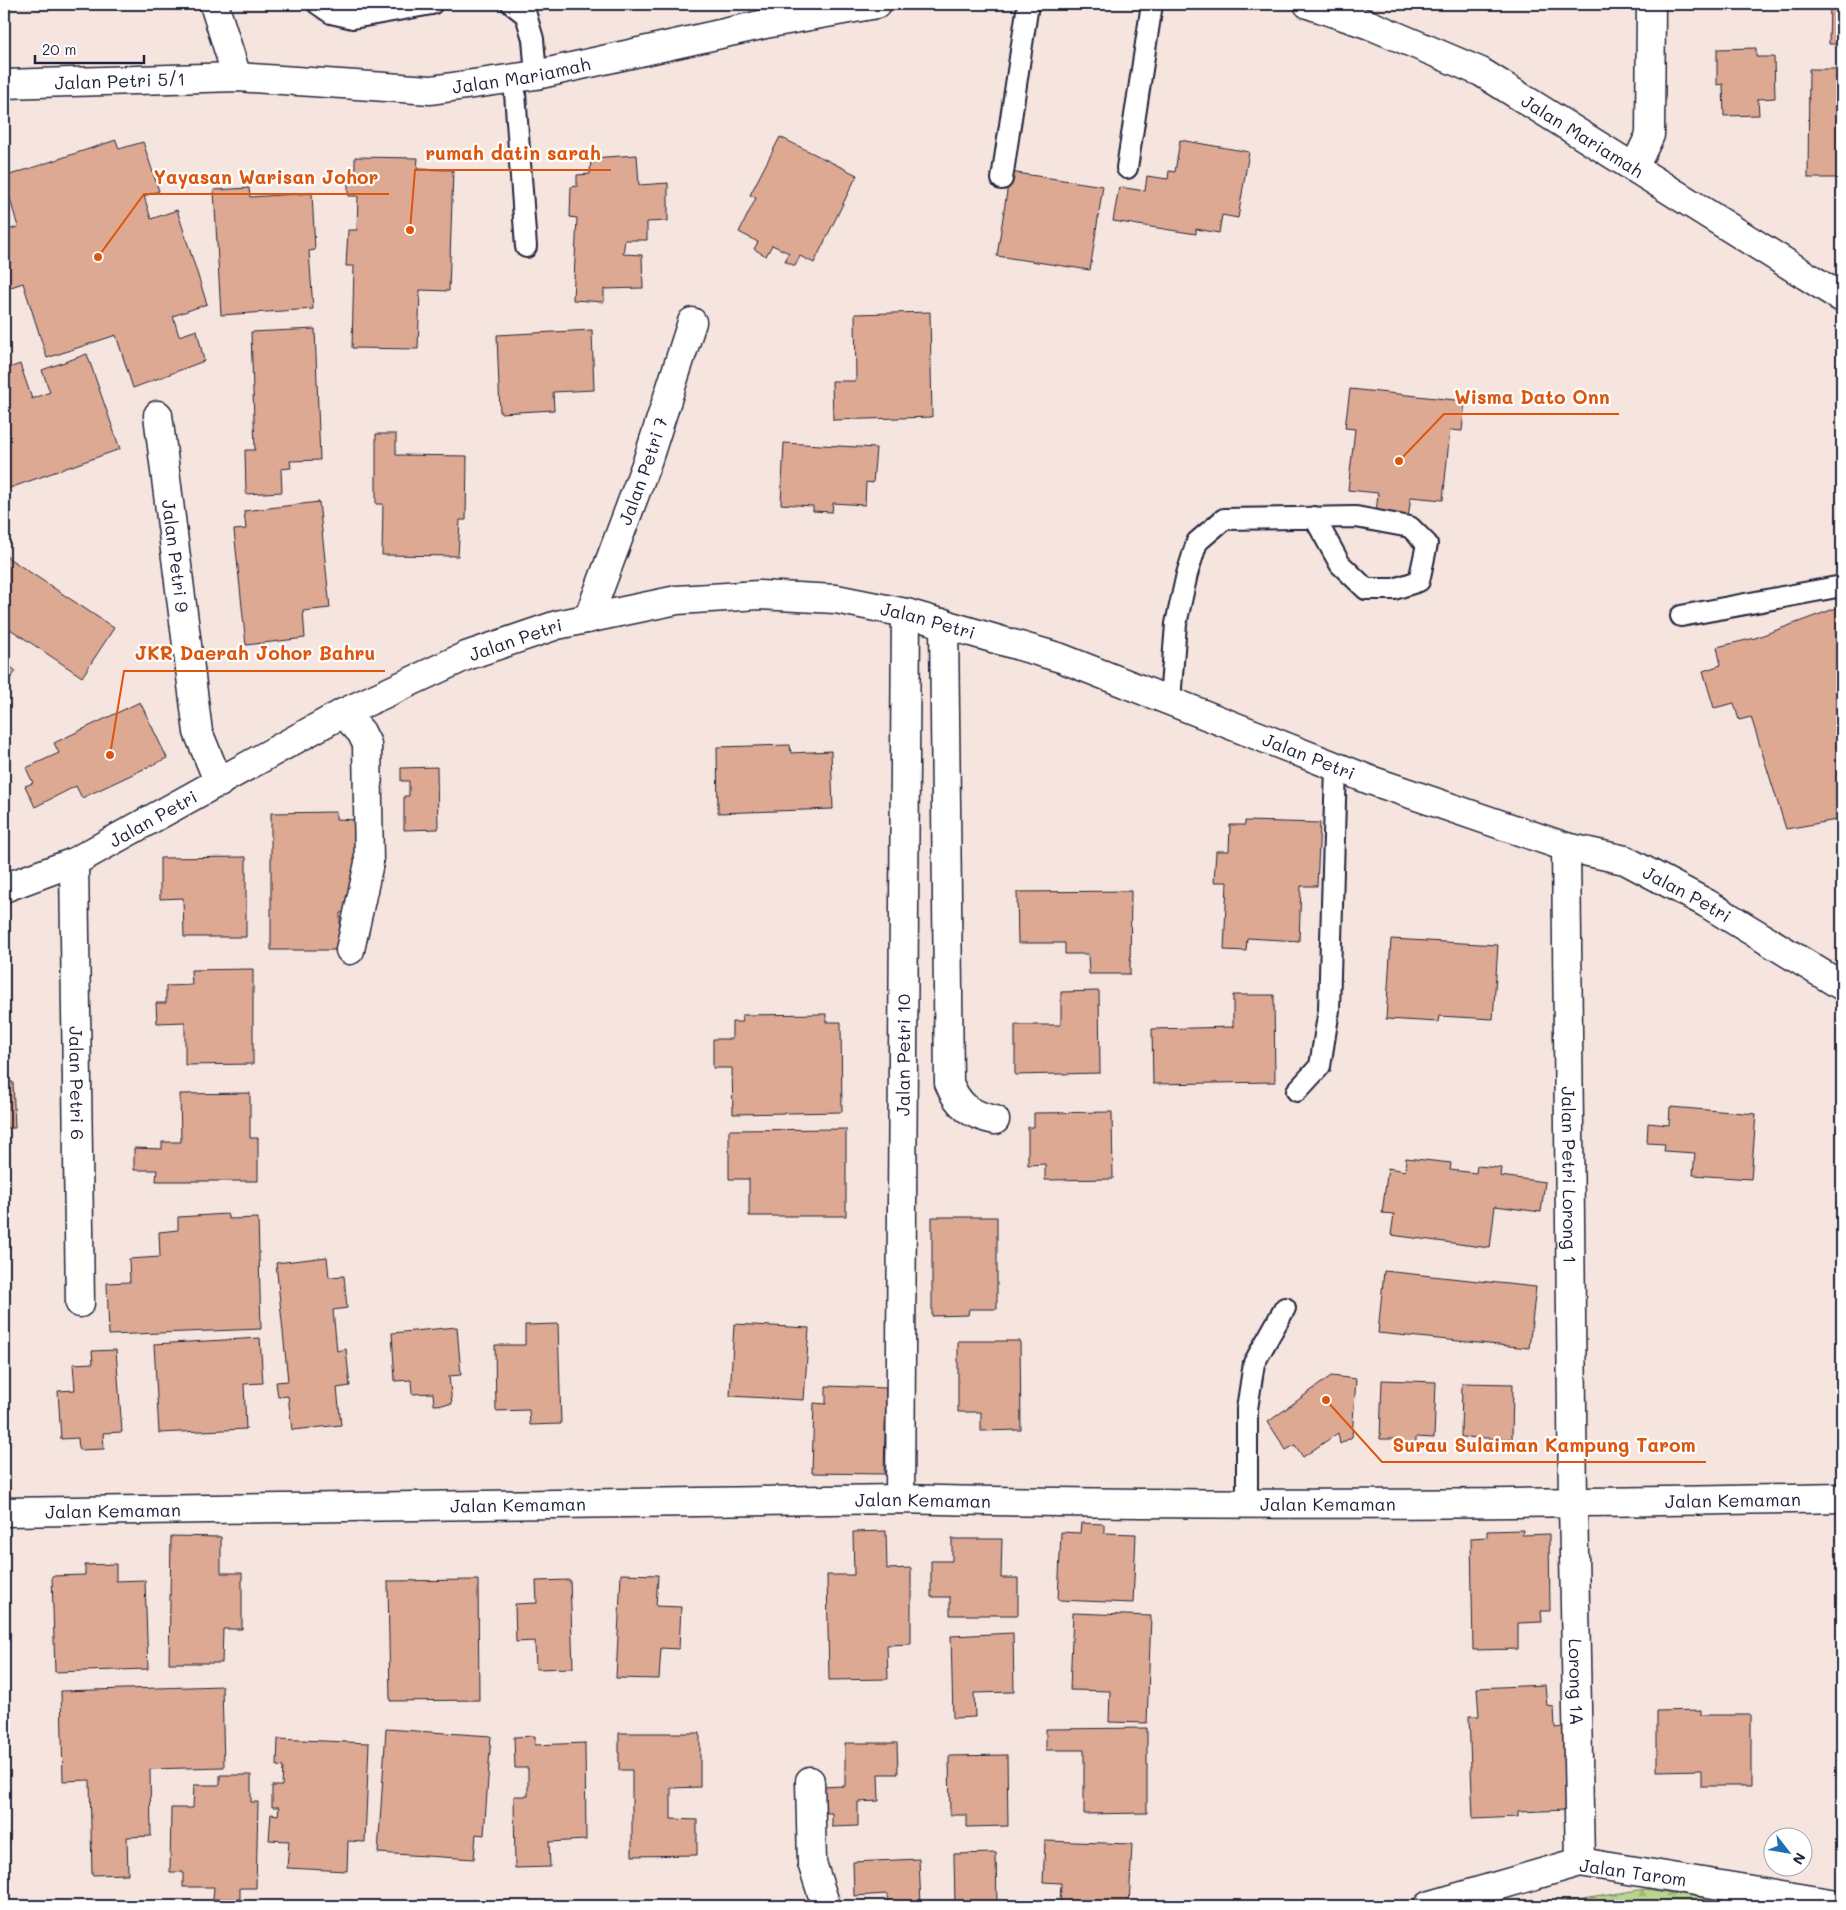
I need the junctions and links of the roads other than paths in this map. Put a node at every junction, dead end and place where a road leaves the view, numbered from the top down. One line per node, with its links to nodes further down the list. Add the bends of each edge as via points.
1 (214, 4): 11 (street)
2 (318, 4): 3 (lane, via 331,13 353,18)
3 (432, 4)
4 (512, 4): 12 (lane, via 526,15 533,40)
5 (877, 4): 10 (street, Jalan Mariamah)
6 (1028, 4): 16 (lane)
7 (1152, 4): 14 (lane)
8 (1651, 4): 15 (street, via 1650,135)
9 (1314, 5): 15 (street, Jalan Mariamah, via 1481,72)
10 (764, 14): 12 (street, Jalan Mariamah)
11 (237, 77): 12 (street, Jalan Mariamah, via 431,90); 13 (street, Jalan Petri 5/1)
12 (525, 77): 17 (lane)
13 (4, 84)
14 (1127, 168)
15 (1634, 168): 18 (street, Jalan Mariamah)
16 (1002, 179)
17 (526, 247)
18 (1842, 298)
19 (692, 322): 25 (street, Jalan Petri 7, via 646,462)
20 (158, 415): 30 (street, Jalan Petri 9, via 198,732)
21 (1314, 517): 21 (lane, via 1356,517 1410,527 1427,544 1419,581 1394,589 1366,589 1340,564); 27 (lane, via 1224,519 1197,542 1176,624)
22 (1842, 586): 24 (lane)
23 (906, 613): 25 (street, Jalan Petri, via 836,599 759,595 677,600); 26 (street, Jalan Petri); 41 (street, Jalan Petri 10)
24 (1681, 616)
25 (588, 619): 28 (street, Jalan Petri, via 466,656)
26 (944, 623): 27 (street, Jalan Petri, via 1062,658); 37 (street, via 949,1083 955,1098 966,1110)
27 (1170, 700): 29 (street, Jalan Petri)
28 (343, 713): 30 (street, Jalan Petri); 34 (street, via 361,732 367,744 369,863)
29 (1336, 766): 31 (street, Jalan Petri); 36 (lane, via 1329,1010 1320,1066)
30 (219, 783): 32 (street, Jalan Petri)
31 (1566, 847): 35 (street, Jalan Petri, via 1625,860 1706,903); 43 (street, Jalan Petri Lorong 1)
32 (74, 862): 33 (street, Jalan Petri); 38 (street, Jalan Petri 6)
33 (4, 888)
34 (350, 950)
35 (1842, 986)
36 (1297, 1091)
37 (995, 1120)
38 (80, 1303)
39 (1284, 1308): 42 (lane, via 1254,1363 1247,1409)
40 (1842, 1498): 43 (street, Jalan Kemaman)
41 (900, 1499): 42 (street, Jalan Kemaman); 44 (street, Jalan Kemaman)
42 (1247, 1503): 43 (street, Jalan Kemaman)
43 (1573, 1503): 46 (street, Lorong 1A)
44 (4, 1512)
45 (810, 1781): 48 (street, via 812,1863)
46 (1580, 1862): 47 (street, Jalan Tarom); 49 (street, Jalan Tarom)
47 (1842, 1905)
48 (826, 1906)
49 (1428, 1906)

